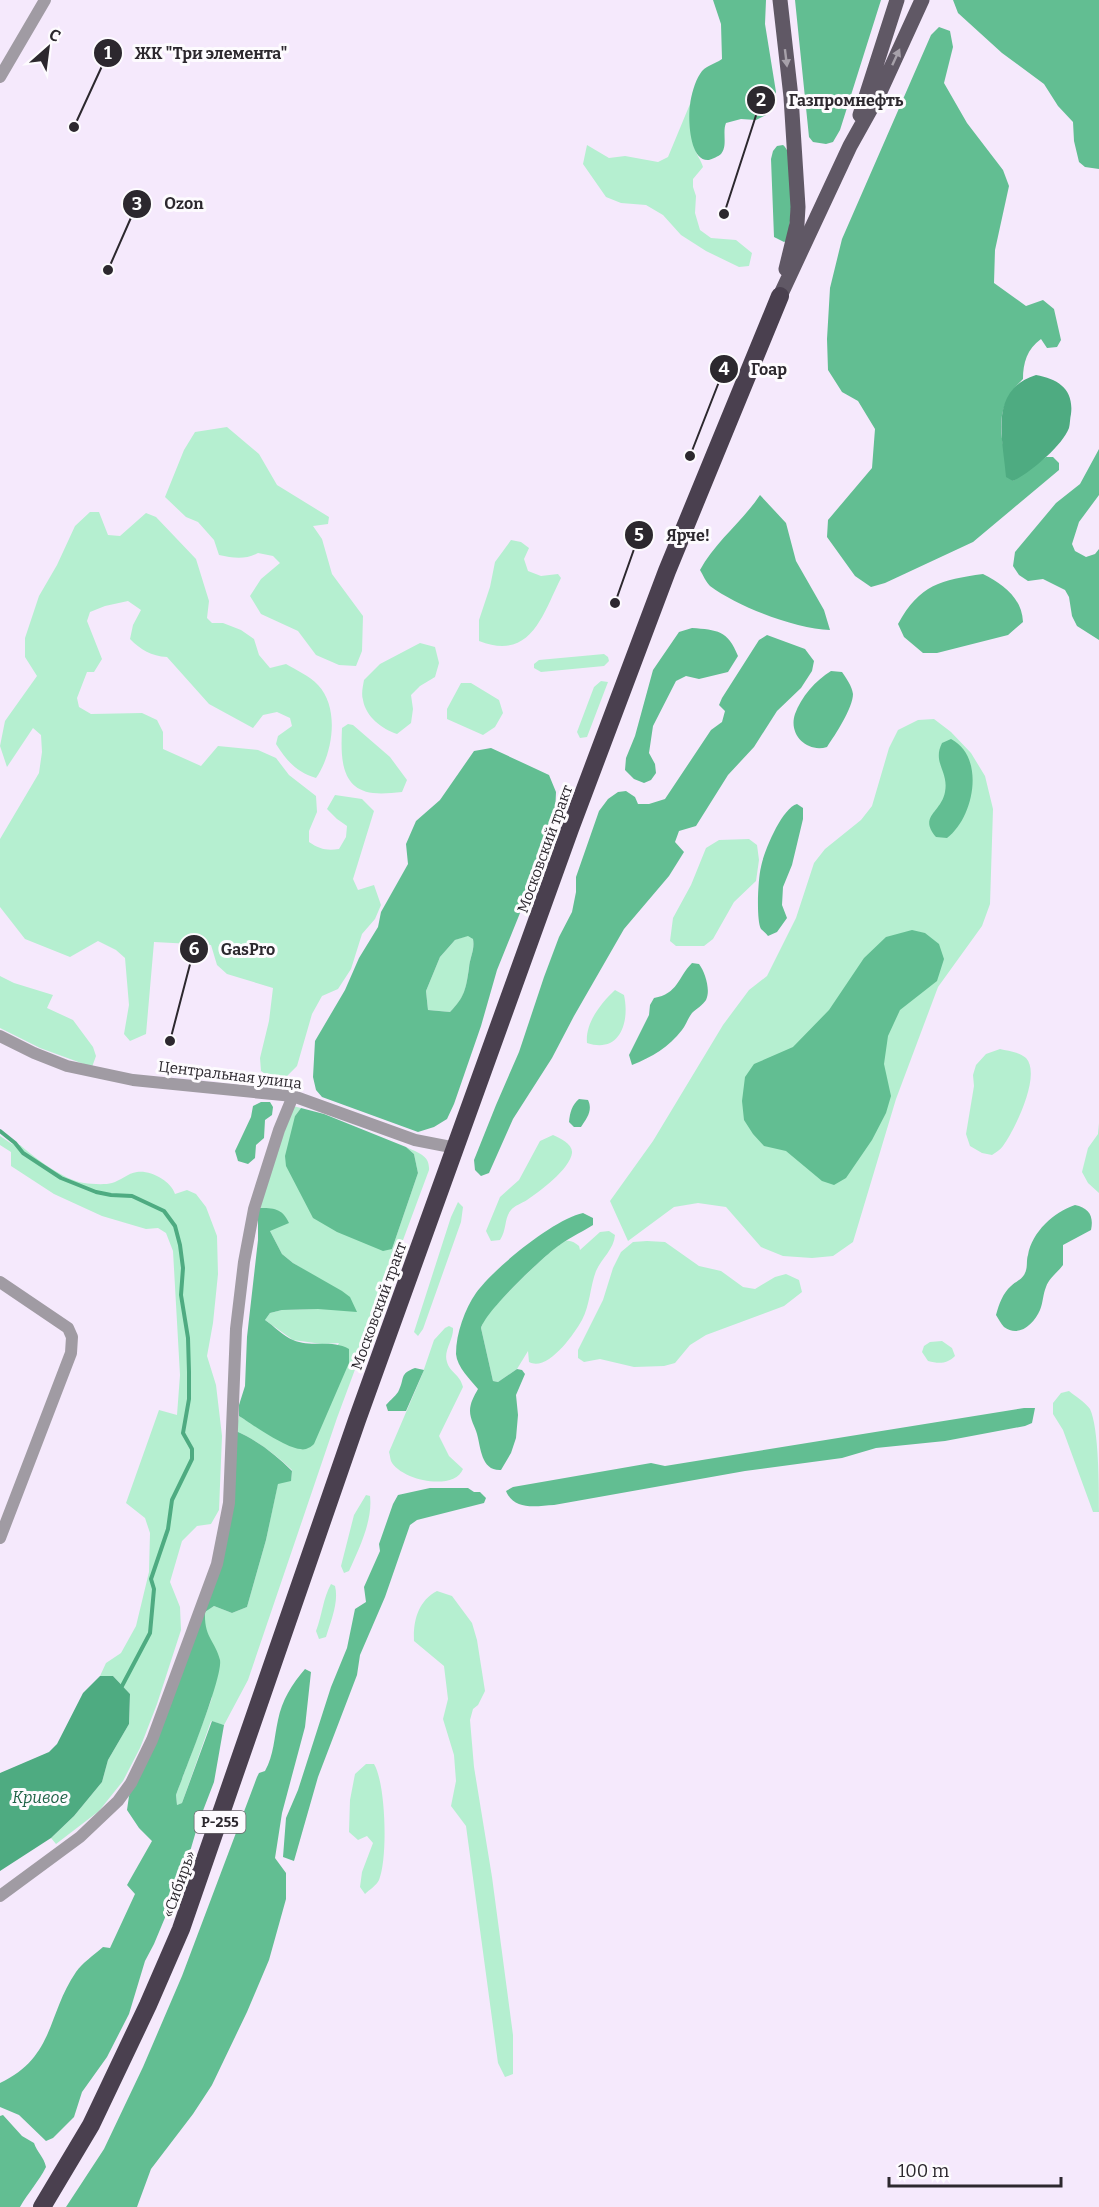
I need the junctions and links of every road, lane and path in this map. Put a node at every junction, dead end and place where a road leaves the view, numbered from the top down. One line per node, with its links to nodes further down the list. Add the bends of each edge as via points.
1 (45, 0): 5 (street)
2 (780, 0): 7 (main road, one-way to 7, via 798,207)
3 (897, 0): 6 (main road)
4 (922, 0): 6 (main road, one-way to 4, via 879,94)
5 (0, 77)
6 (850, 146): 7 (main road)
7 (780, 296): 10 (highway, Московский тракт, via 664,579)
8 (0, 1036): 9 (street, Центральная улица, via 67,1066 109,1076)
9 (293, 1096): 10 (street, Центральная улица, via 415,1140); 14 (street, via 254,1209 244,1262 236,1329 229,1503 218,1564 152,1740 131,1783 101,1819)
10 (456, 1148): 12 (highway, Московский тракт)
11 (0, 1282): 13 (street, via 68,1328 72,1337 71,1353)
12 (357, 1420): 15 (highway, «Сибирь» / Р-255, via 175,1944 91,2125)
13 (0, 1538)
14 (0, 1896)
15 (42, 2207)

